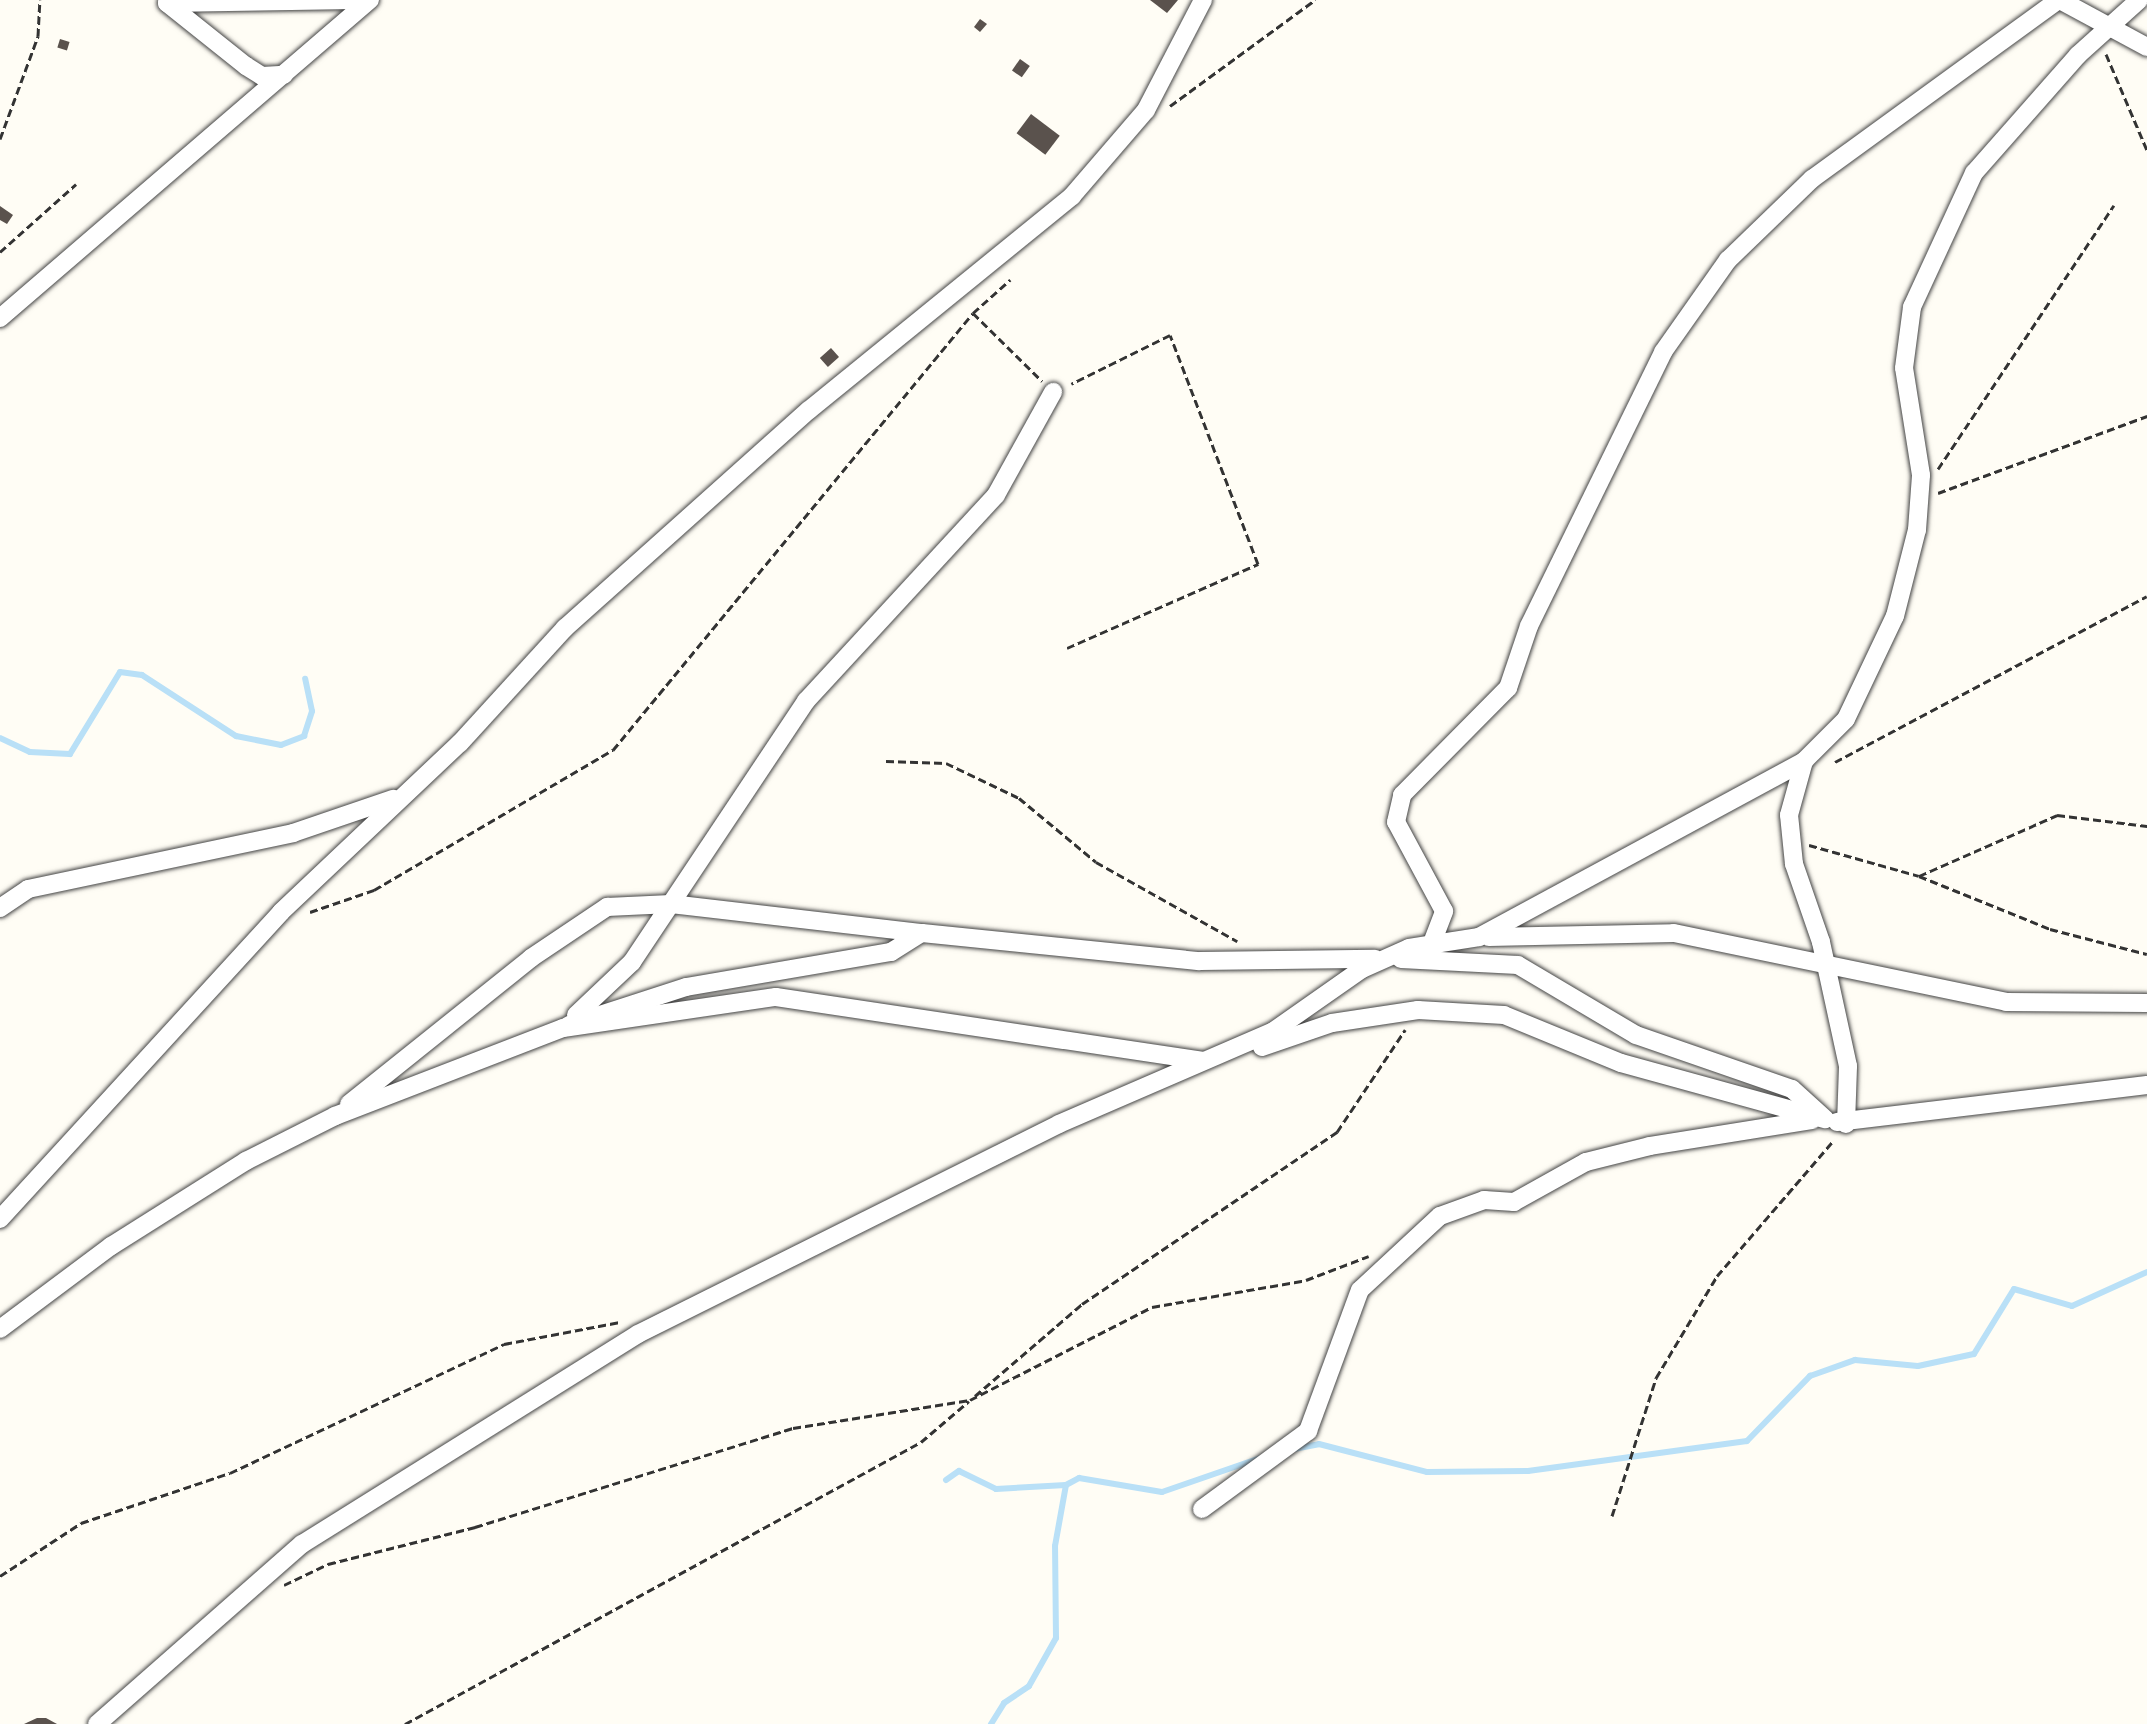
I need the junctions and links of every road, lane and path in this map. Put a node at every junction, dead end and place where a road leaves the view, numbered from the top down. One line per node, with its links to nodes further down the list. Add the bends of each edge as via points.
1 (40, 0): 14 (path, via 38,36)
2 (353, 0): 8 (street)
3 (370, 0): 12 (street)
4 (1203, 0): 31 (street, via 1146,110 1072,196 730,479 565,628)
5 (1315, 0): 13 (path)
6 (2059, 0): 9 (street); 40 (street, via 1812,179 1728,260 1663,352 1573,549 1529,626 1508,688 1402,795 1396,822 1444,911)
7 (2139, 0): 9 (street)
8 (165, 2): 12 (street, via 262,76)
9 (2114, 23): 10 (street); 11 (street)
10 (2099, 37): 15 (path); 25 (street, via 1974,173 1932,251 1912,307 1904,368)
11 (2147, 47)
12 (284, 75): 21 (street)
13 (1158, 114)
14 (0, 139)
15 (2147, 150)
16 (76, 184): 18 (path)
17 (2114, 205): 24 (path)
18 (0, 252)
19 (1010, 280): 20 (path)
20 (973, 313): 22 (path); 37 (path, via 613,750 374,890)
21 (0, 318)
22 (1053, 392): 27 (path, via 1170,335 1258,564); 35 (street, via 996,495 806,701)
23 (2147, 416): 25 (path)
24 (1935, 473)
25 (1920, 499): 29 (street, via 1895,616 1846,719)
26 (2147, 596): 30 (path)
27 (1067, 648)
28 (886, 761): 44 (path, via 946,763 1019,798 1096,862)
29 (1804, 761): 33 (street, via 1789,815); 39 (street)
30 (1835, 762)
31 (399, 797): 36 (street, via 293,833 28,889); 53 (street, via 281,912)
32 (2147, 826): 34 (path, via 2057,815)
33 (1791, 840): 34 (path); 43 (street)
34 (1919, 876): 41 (path, via 2050,929)
35 (671, 904): 38 (street); 47 (street, via 632,962); 50 (street, via 607,907 531,958)
36 (0, 908)
37 (299, 916)
38 (922, 933): 44 (street); 47 (street, via 891,952 686,987)
39 (1479, 937): 40 (street); 43 (street, via 1674,933)
40 (1432, 943): 42 (street)
41 (2147, 954)
42 (1386, 959): 44 (street); 48 (street, via 1272,1032); 51 (street, via 1518,965 1636,1035 1792,1089)
43 (1825, 959): 45 (street, via 2006,1002); 52 (street, via 1848,1066)
44 (1271, 961)
45 (2147, 1003)
46 (1418, 1010): 48 (street, via 1332,1023); 51 (street, via 1504,1015 1621,1063); 57 (path, via 1337,1132 1082,1304)
47 (563, 1028): 48 (street, via 776,997 968,1021 1146,1058); 50 (street)
48 (1208, 1061): 62 (street, via 1059,1124 638,1334 302,1544)
49 (2147, 1085): 52 (street)
50 (335, 1116): 56 (street, via 246,1161 111,1246)
51 (1825, 1119): 52 (street); 58 (street, via 1650,1146 1586,1162 1514,1202 1484,1200 1440,1216 1360,1290 1308,1431)
52 (1846, 1124): 59 (path, via 1717,1276 1679,1340 1625,1459)
53 (0, 1219)
54 (1377, 1252): 57 (path, via 1306,1280 1152,1307)
55 (623, 1322): 60 (path, via 504,1344 230,1473 81,1523)
56 (0, 1329)
57 (970, 1400): 61 (path, via 793,1428 475,1527 328,1564); 63 (path, via 921,1442)
58 (1202, 1509)
59 (1612, 1516)
60 (0, 1576)
61 (274, 1591)
62 (97, 1724)
63 (405, 1724)

